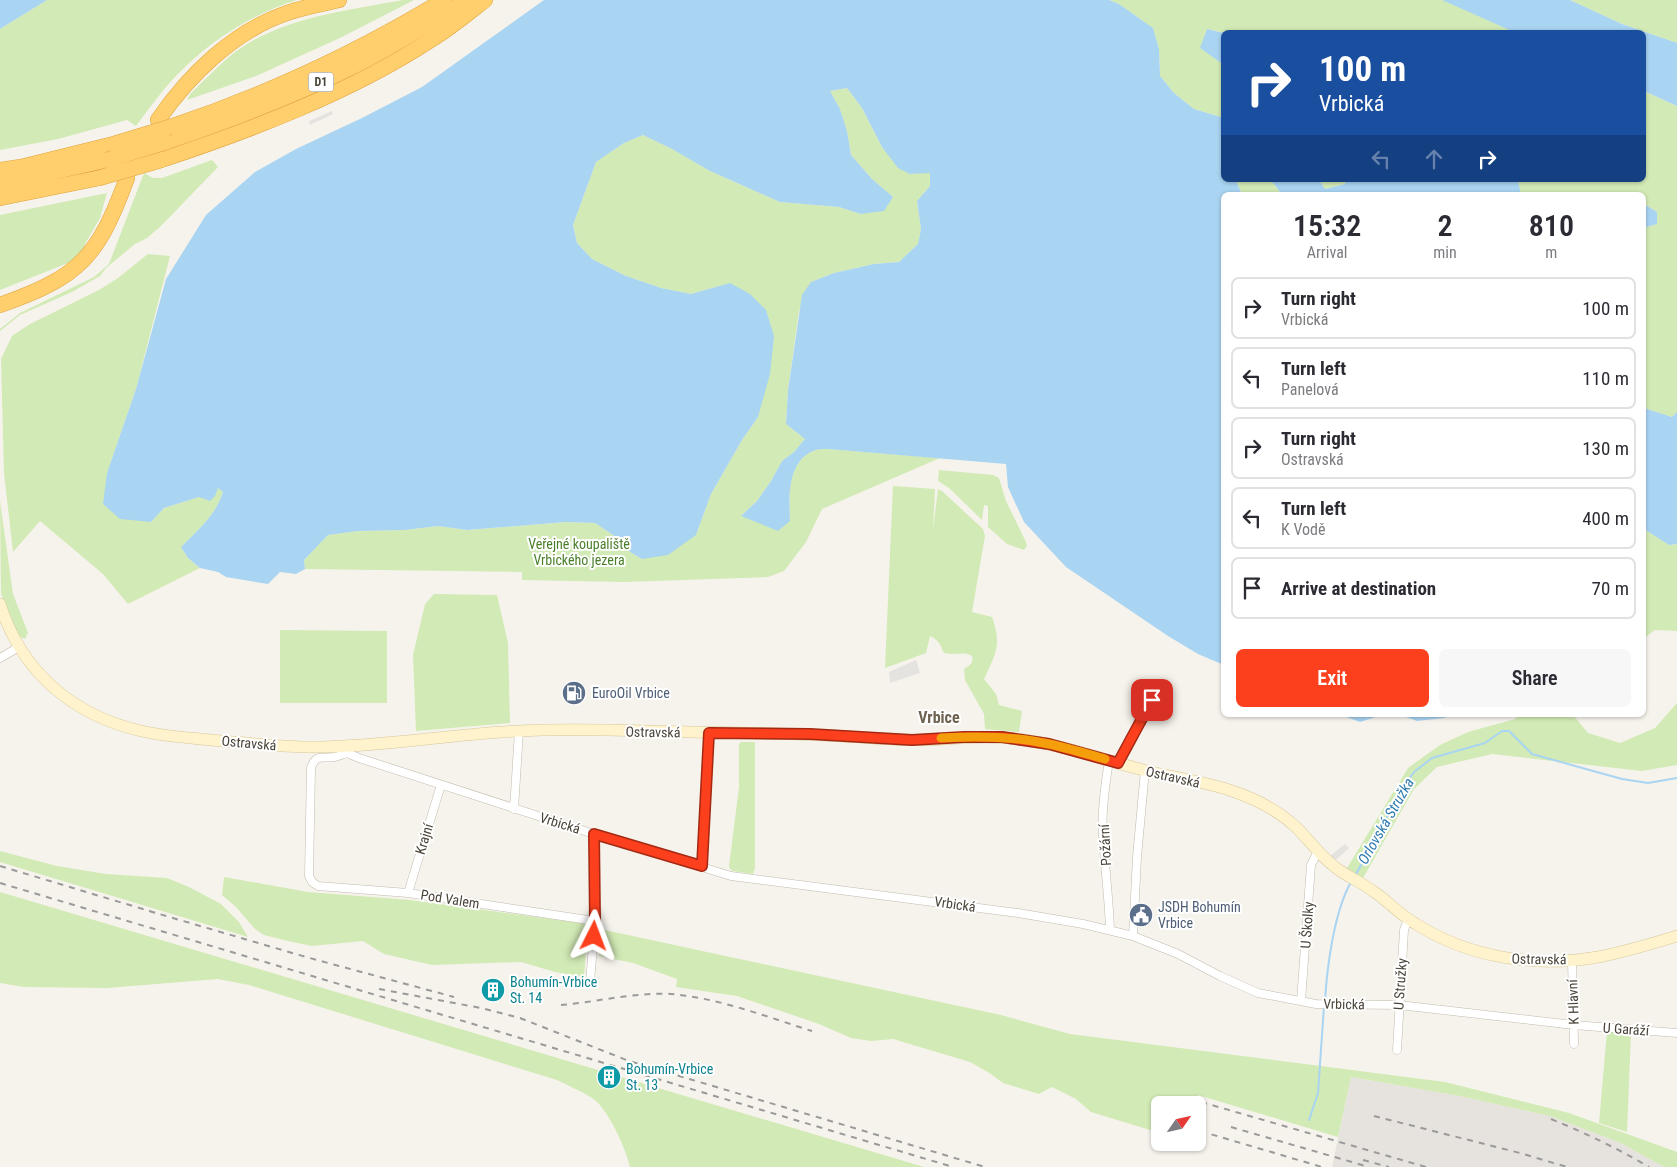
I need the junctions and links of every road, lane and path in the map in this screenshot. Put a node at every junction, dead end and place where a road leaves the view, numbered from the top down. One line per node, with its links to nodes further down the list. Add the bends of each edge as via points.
1 (339, 0): 5 (highway, via 286,13 214,56 185,85)
2 (444, 0): 5 (highway, D1, via 310,73 214,112)
3 (467, 0): 8 (highway, D1, bridge, via 397,43 316,84 227,121 107,160)
4 (485, 0): 9 (highway, bridge, via 430,41 383,68 266,122 161,160 99,178)
5 (164, 124): 6 (highway, D1, bridge, via 114,144)
6 (0, 170)
7 (126, 178): 10 (highway, via 102,236 80,265 55,283)
8 (0, 183)
9 (0, 198)
10 (0, 305)
11 (0, 604): 12 (main road, Ostravská)
12 (19, 648): 13 (street); 17 (main road, Ostravská, via 39,675 71,701 103,718 139,730 178,737)
13 (0, 658)
14 (1160, 684): 18 (street, Požární)
15 (519, 731): 16 (main road, Ostravská); 17 (main road, Ostravská); 21 (street)
16 (709, 733): 18 (main road, Ostravská, via 922,740 1002,737 1049,744); 24 (street)
17 (346, 749): 20 (street, Vrbická); 25 (street, Pod Valem, via 334,757 317,758 311,768 309,876 318,886)
18 (1114, 762): 19 (main road, Ostravská); 28 (street, Požární, via 1106,782 1103,836)
19 (1145, 770): 23 (main road, Ostravská, via 1230,790 1270,807 1292,823); 29 (street)
20 (441, 786): 21 (street, Vrbická); 25 (street, Krajní)
21 (514, 808): 22 (street, Vrbická)
22 (594, 834): 24 (street, Vrbická); 27 (street)
23 (1318, 851): 26 (main road, Ostravská, via 1334,867 1377,894); 33 (street, U Školky, via 1311,865)
24 (702, 866): 28 (street, Vrbická, via 731,876 973,906)
25 (408, 893): 27 (street, Pod Valem)
26 (1408, 919): 31 (main road, Ostravská, via 1444,939 1494,956 1531,961); 34 (street, U Stružky, via 1404,930)
27 (595, 921): 32 (street)
28 (1110, 930): 29 (street, Vrbická)
29 (1133, 936): 33 (street, Vrbická, via 1258,993)
30 (1677, 936): 31 (main road, Ostravská, via 1610,954)
31 (1572, 960): 35 (street, K Hlavní)
32 (590, 982)
33 (1301, 1001): 34 (street, Vrbická)
34 (1399, 1005): 35 (street, Vrbická); 38 (street, U Stružky)
35 (1574, 1025): 36 (street, U Garáží); 37 (street, K Hlavní)
36 (1677, 1032)
37 (1574, 1044)
38 (1397, 1050)

